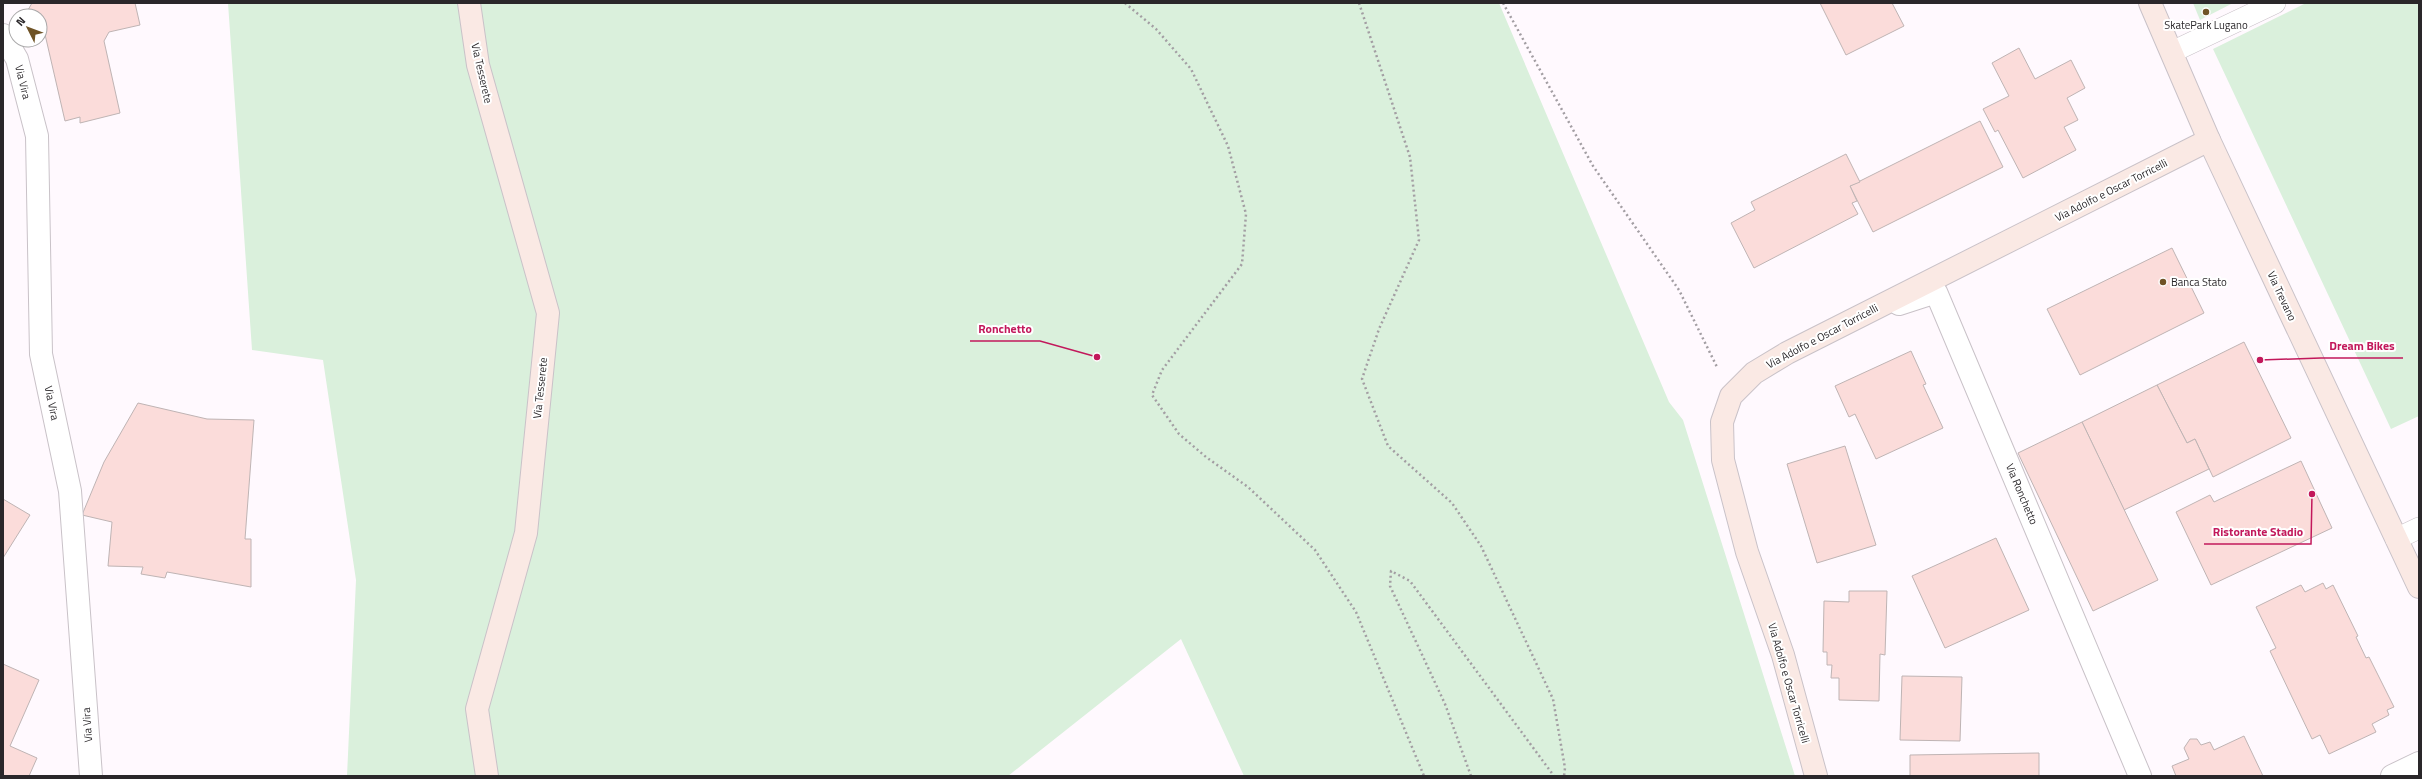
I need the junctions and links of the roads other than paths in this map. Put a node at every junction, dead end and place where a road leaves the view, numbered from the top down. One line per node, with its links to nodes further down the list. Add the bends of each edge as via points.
1 (469, 3): 13 (main road, Via Tesserete, via 478,65 548,313 526,533 477,710)
2 (2150, 3): 5 (main road, Via Trevano)
3 (2275, 3): 5 (lane)
4 (3, 35): 12 (street, Via Vira, via 17,59 37,136 41,354 70,491)
5 (2172, 52): 6 (main road, Via Trevano)
6 (2209, 140): 7 (main road, Via Adolfo e Oscar Torricelli); 9 (main road, Via Trevano)
7 (1855, 317): 14 (main road, Via Adolfo e Oscar Torricelli, via 1754,373 1731,396 1722,422 1723,460 1747,552 1783,655); 15 (street, Via Ronchetto, via 1936,292)
8 (2419, 528): 9 (lane)
9 (2396, 539): 10 (main road, Via Trevano)
10 (2419, 587)
11 (2419, 763): 16 (street)
12 (91, 776)
13 (487, 776)
14 (1816, 776)
15 (2140, 776)
16 (2392, 776)

